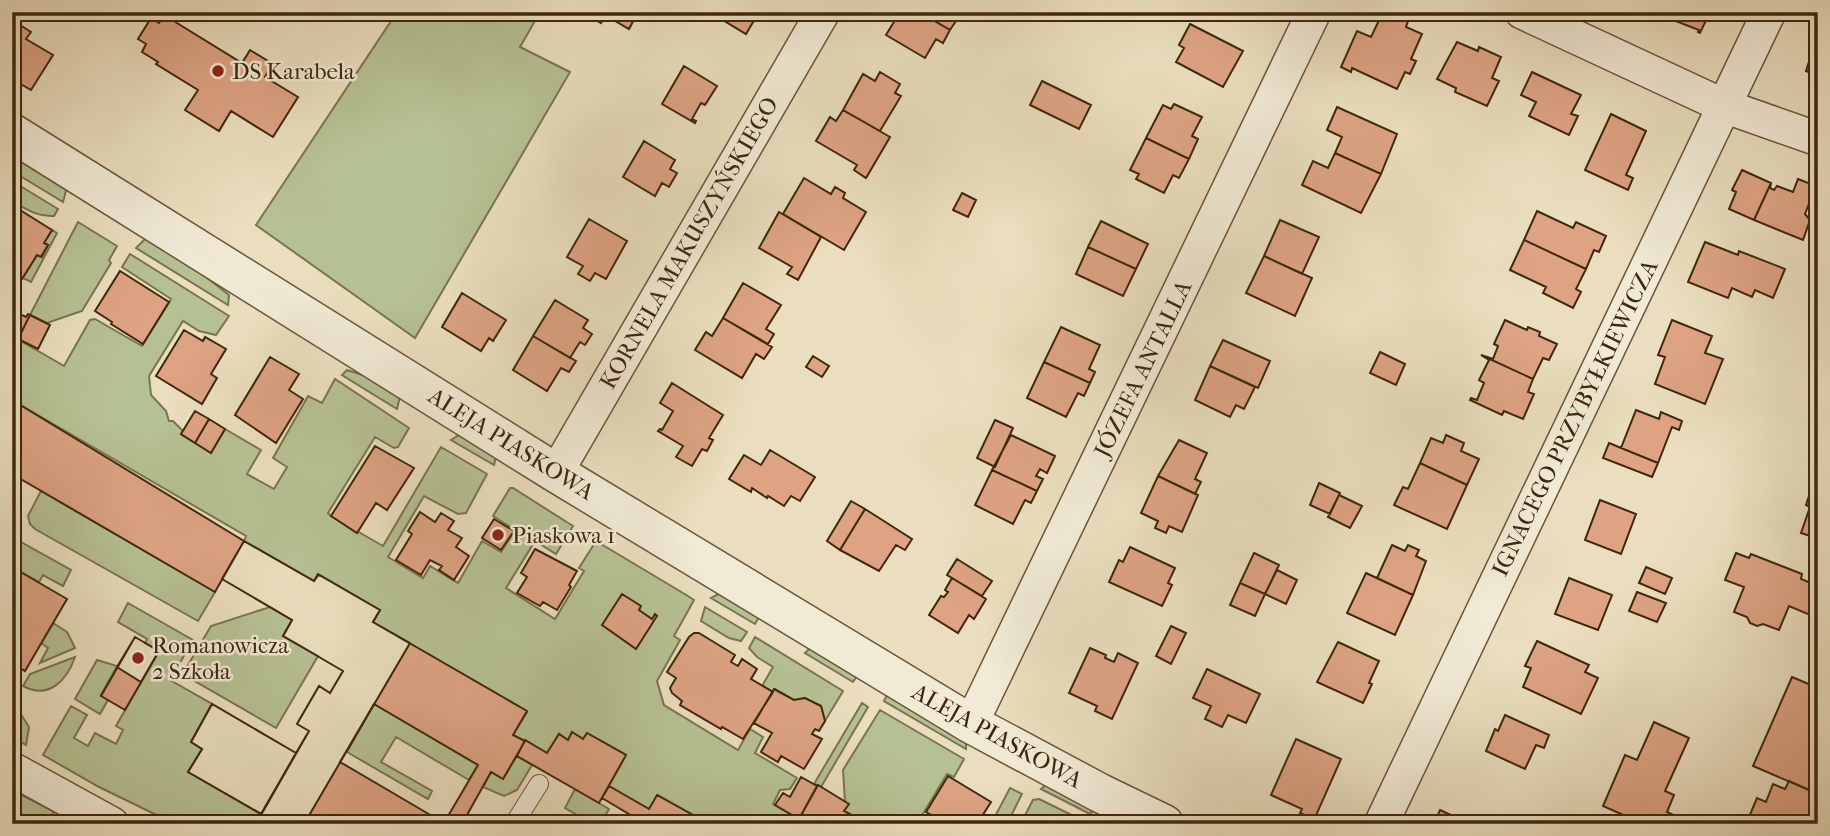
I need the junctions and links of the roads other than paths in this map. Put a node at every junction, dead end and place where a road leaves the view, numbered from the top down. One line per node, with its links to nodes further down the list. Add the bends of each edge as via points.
1 (823, 12): 8 (street, KORNELA MAKUSZYŃSKIEGO)
2 (1314, 12): 9 (street, JÓZEFA ANTALLA)
3 (1522, 12): 5 (street)
4 (1769, 12): 5 (street, IGNACEGO PRZYBYŁKIEWICZA)
5 (1724, 106): 7 (street); 15 (street, IGNACEGO PRZYBYŁKIEWICZA)
6 (12, 134): 8 (street, ALEJA PIASKOWA)
7 (1818, 139)
8 (556, 474): 9 (street, ALEJA PIASKOWA)
9 (971, 724): 14 (street, ALEJA PIASKOWA)
10 (12, 769): 12 (street)
11 (539, 784): 13 (lane)
12 (112, 824)
13 (514, 824)
14 (1164, 824)
15 (1381, 824)

